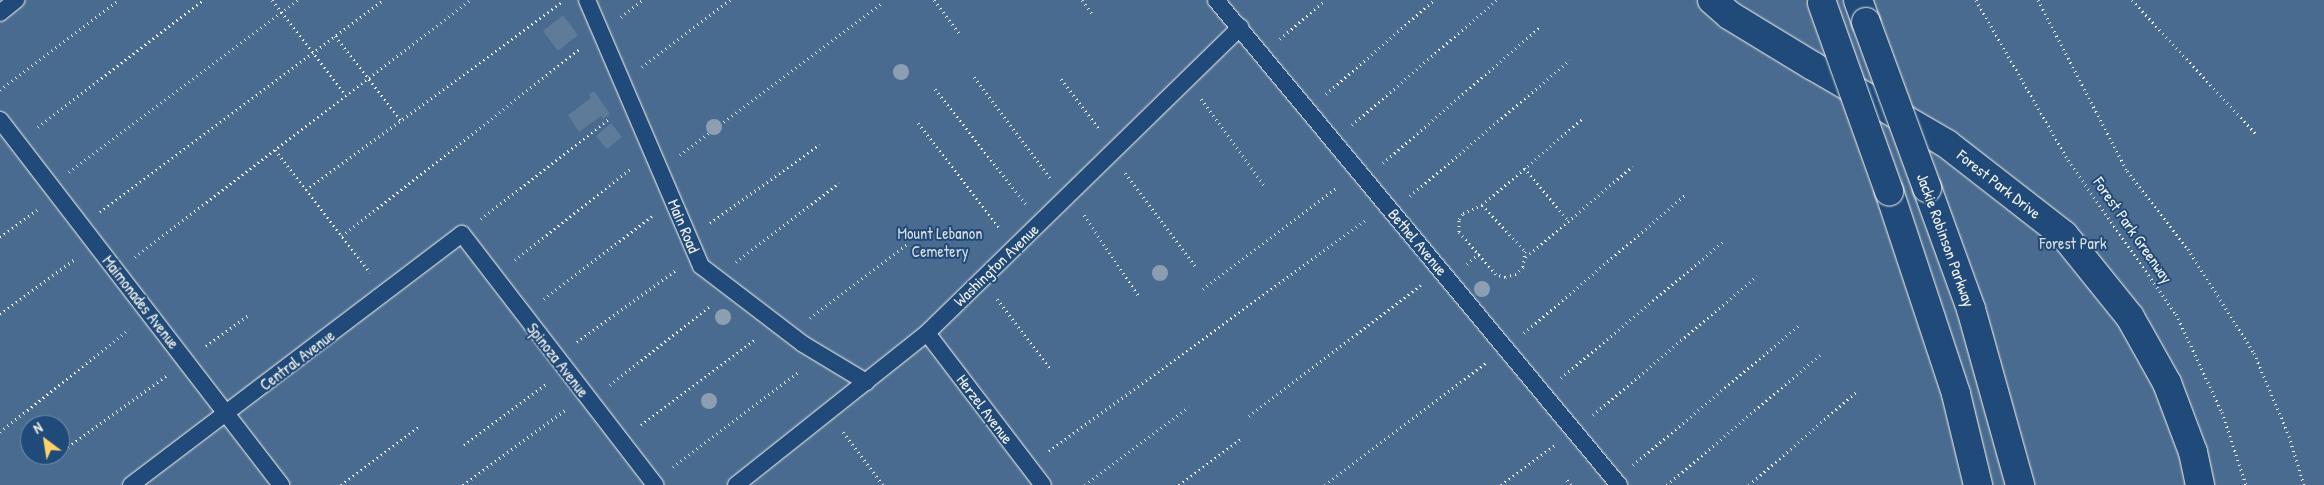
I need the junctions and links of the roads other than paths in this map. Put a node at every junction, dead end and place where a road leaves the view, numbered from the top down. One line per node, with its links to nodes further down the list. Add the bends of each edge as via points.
1 (16, 0): 7 (lane)
2 (587, 0): 12 (lane, Main Road, via 701,266 789,333)
3 (1216, 0): 8 (lane, Bethel Avenue)
4 (1712, 0): 22 (main road, Forest Park Drive, via 1729,15 1804,61 1947,144 2064,235 2130,317 2167,383 2192,452)
5 (1821, 2): 20 (main road, bridge, via 1944,356 1971,448)
6 (1862, 11): 21 (main road, Jackie Robinson Parkway, bridge, via 1979,335)
7 (0, 13)
8 (1241, 27): 11 (lane, Washington Avenue); 14 (lane, Bethel Avenue)
9 (0, 120): 13 (lane, Maimonades Avenue)
10 (462, 234): 13 (lane, Central Avenue); 15 (lane, Spinoza Avenue)
11 (927, 333): 12 (lane, Washington Avenue); 19 (lane, Herzel Avenue)
12 (866, 382): 18 (lane, Washington Avenue)
13 (227, 412): 16 (lane, Central Avenue); 17 (lane, Maimonades Avenue)
14 (1617, 483)
15 (654, 484)
16 (131, 485)
17 (281, 485)
18 (736, 485)
19 (1043, 485)
20 (1978, 485)
21 (2020, 485)
22 (2200, 485)

